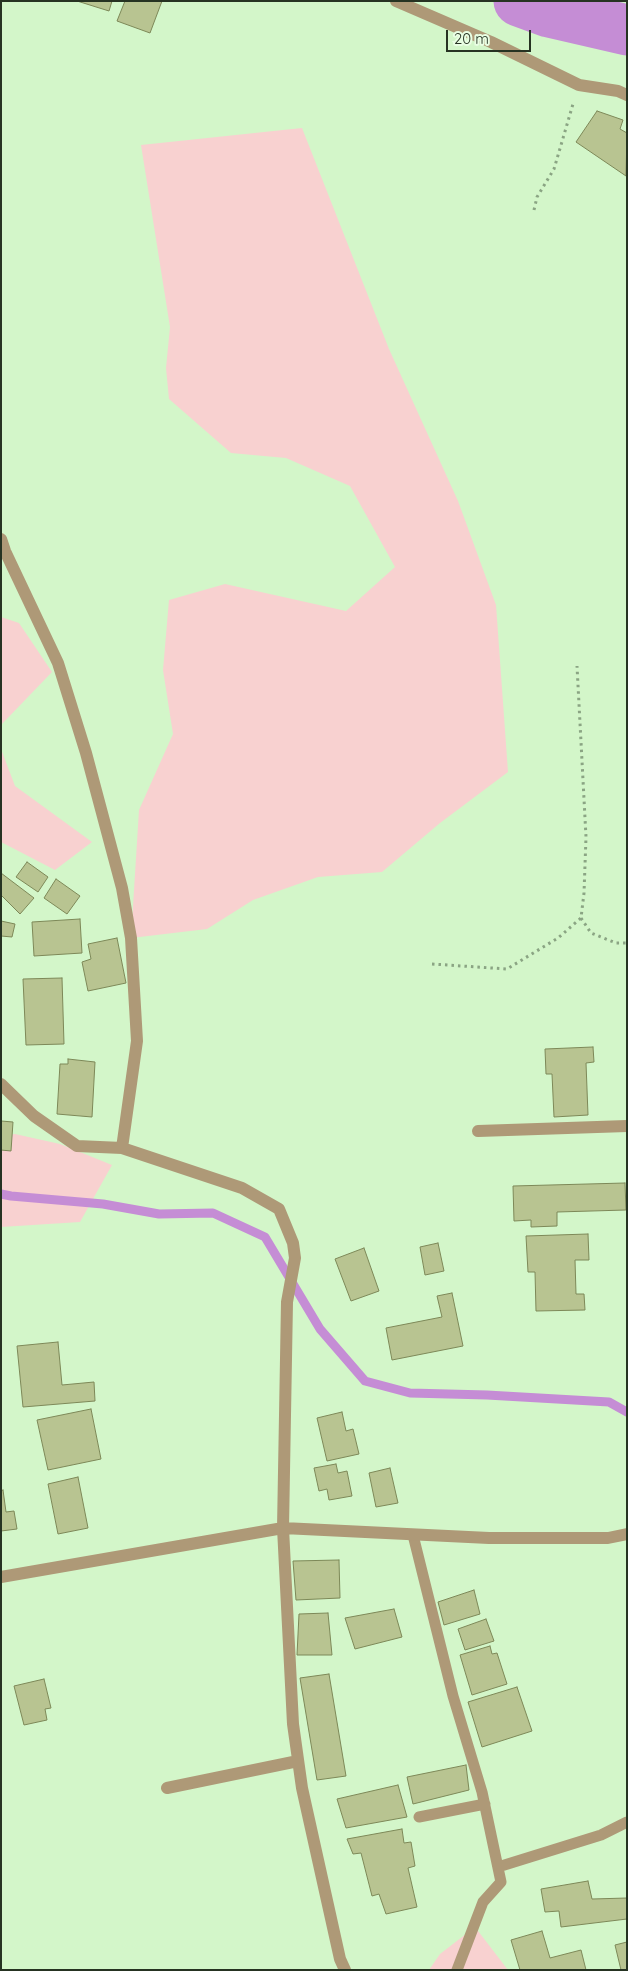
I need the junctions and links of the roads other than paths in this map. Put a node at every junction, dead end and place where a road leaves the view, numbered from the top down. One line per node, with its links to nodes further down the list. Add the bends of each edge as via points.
1 (396, 1): 2 (street, via 579,85)
2 (627, 95)
3 (1, 539): 7 (street, via 58,662 122,888 131,938 137,1041)
4 (1, 1084): 7 (street, via 34,1116 77,1146)
5 (627, 1126): 6 (street)
6 (478, 1131)
7 (122, 1148): 8 (street, via 242,1188 278,1209 293,1243 295,1258 287,1302)
8 (283, 1528): 10 (street); 11 (street); 12 (street, via 293,1724)
9 (627, 1534): 10 (street, via 608,1538 556,1539)
10 (413, 1535): 14 (lane, via 453,1696)
11 (1, 1577)
12 (298, 1761): 13 (street); 18 (street)
13 (167, 1788)
14 (485, 1804): 15 (lane); 17 (lane)
15 (419, 1817)
16 (627, 1822): 17 (lane, via 601,1835)
17 (498, 1867): 19 (lane, via 501,1882 484,1902)
18 (345, 1970)
19 (457, 1970)

